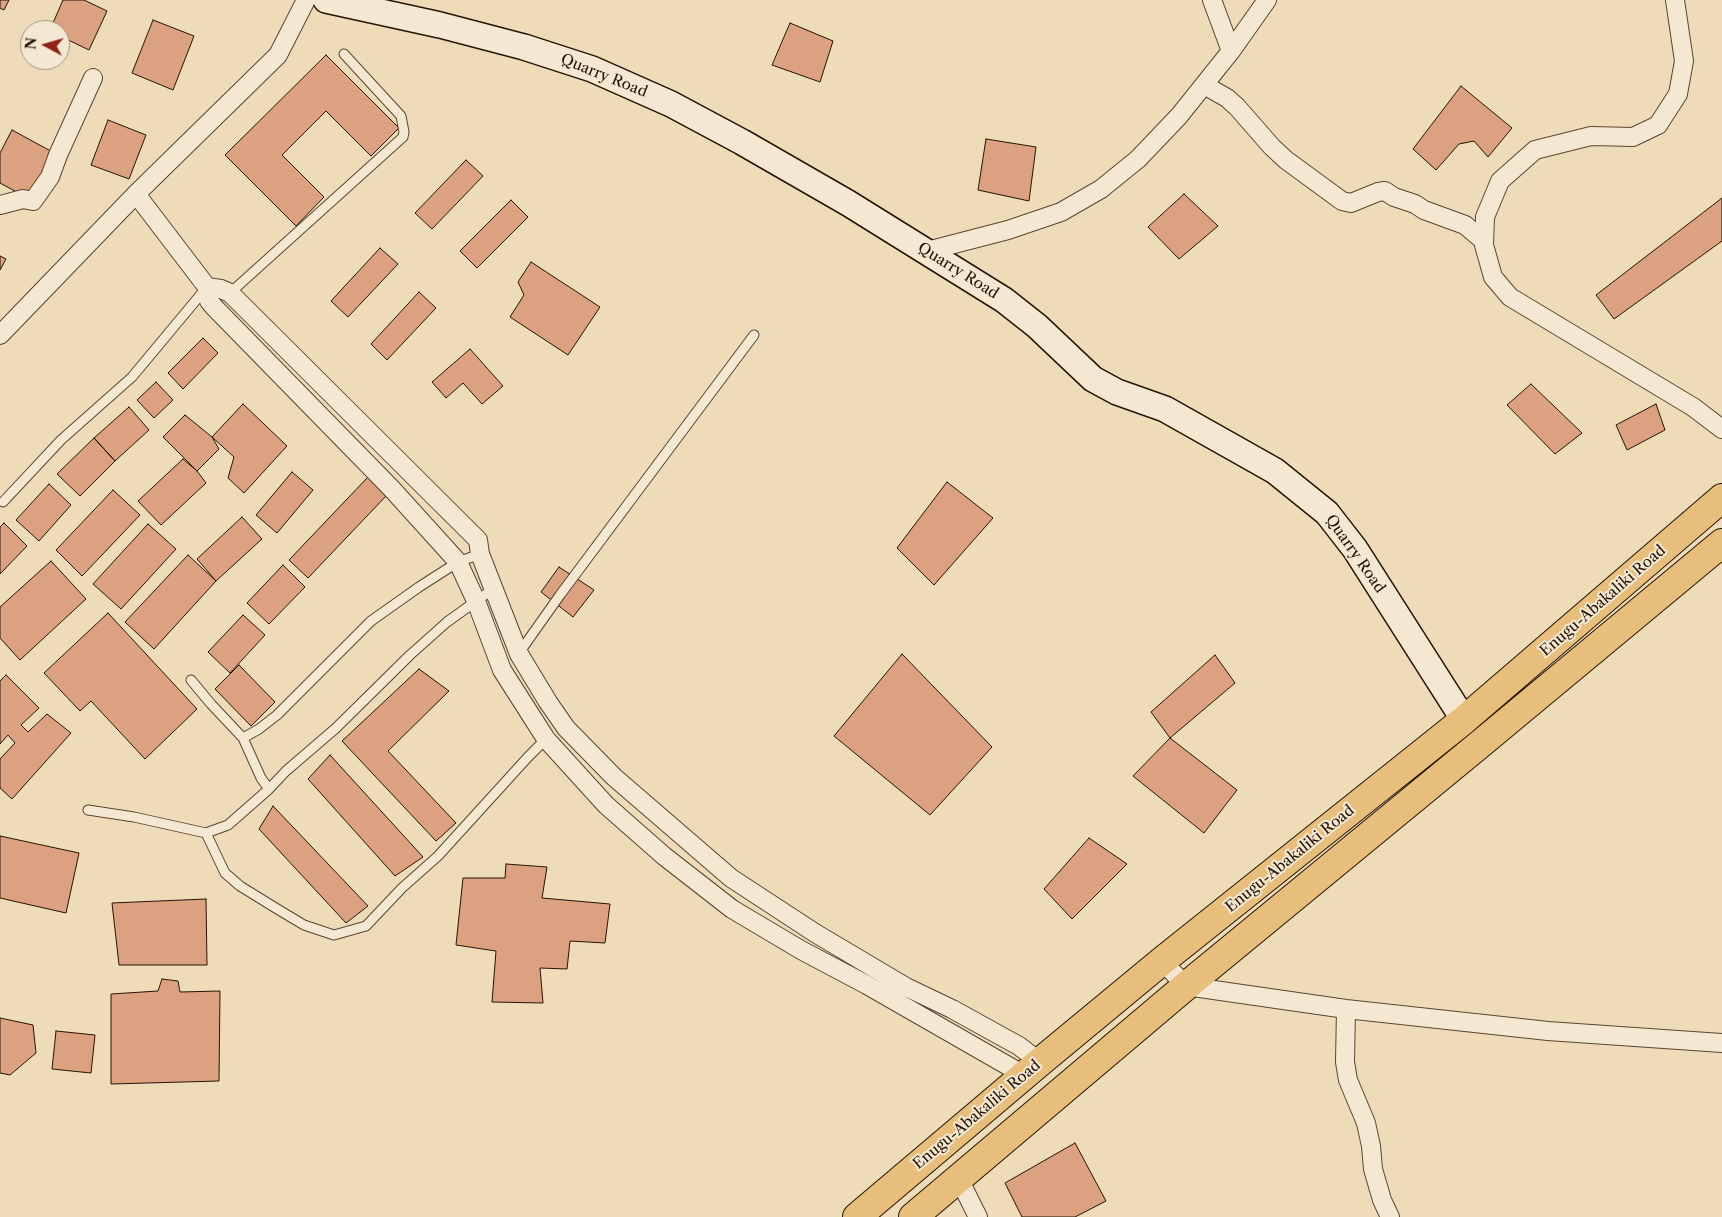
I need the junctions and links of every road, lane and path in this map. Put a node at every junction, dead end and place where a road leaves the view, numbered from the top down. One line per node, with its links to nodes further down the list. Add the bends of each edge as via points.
1 (306, 0): 10 (street, via 278,55)
2 (326, 0): 13 (street, Quarry Road, via 440,25 592,69 671,104 742,142)
3 (1212, 0): 6 (street)
4 (1267, 0): 6 (street)
5 (1675, 0): 12 (street, via 1684,61 1678,94 1658,125 1633,137 1591,136 1535,150 1500,181 1486,217)
6 (1231, 51): 9 (street)
7 (344, 54): 15 (lane, via 401,116 403,137)
8 (93, 78): 11 (street, via 50,177 33,201 23,199)
9 (1204, 85): 12 (street, via 1227,98 1286,160 1342,201 1351,203 1385,191 1465,225); 13 (street, via 1138,159 1101,189 1061,212)
10 (136, 194): 14 (street); 16 (street)
11 (0, 205)
12 (1484, 241): 21 (street, via 1493,277 1510,297 1693,407)
13 (927, 251): 32 (street, Quarry Road, via 1004,300 1093,379 1194,424 1275,471 1327,513 1355,549)
14 (207, 287): 15 (street); 19 (street, via 209,301 214,308); 24 (lane, via 132,377 61,440)
15 (230, 293): 18 (street)
16 (0, 335)
17 (754, 336): 30 (lane)
18 (283, 345): 19 (street); 20 (street)
19 (266, 361): 22 (street)
20 (366, 428): 22 (street); 26 (street, via 478,540)
21 (1722, 429)
22 (348, 446): 27 (street)
23 (1722, 498): 32 (highway, Enugu-Abakaliki Road)
24 (3, 502)
25 (1722, 543): 39 (highway, Enugu-Abakaliki Road)
26 (480, 554): 27 (lane); 28 (street)
27 (458, 562): 29 (street); 33 (lane, via 370,621 277,714)
28 (494, 589): 29 (lane); 30 (street)
29 (476, 601): 34 (street, via 502,670); 35 (lane, via 410,655)
30 (519, 654): 42 (street, via 566,728 614,777 731,878 906,987 1019,1046)
31 (191, 680): 33 (lane)
32 (1464, 720): 38 (highway, Enugu-Abakaliki Road)
33 (243, 738): 35 (lane, via 257,771)
34 (546, 739): 37 (lane, via 438,856 366,926 334,935 304,924 240,886 225,872); 42 (street, via 606,805 732,909 867,986)
35 (269, 789): 37 (lane, via 228,826)
36 (88, 810): 37 (lane)
37 (206, 833)
38 (1162, 961): 39 (street); 42 (highway, Enugu-Abakaliki Road)
39 (1186, 986): 40 (street); 43 (highway, Enugu-Abakaliki Road)
40 (1346, 1009): 41 (street, via 1548,1031); 47 (street, via 1348,1080 1366,1123 1373,1169)
41 (1722, 1043)
42 (1032, 1068): 44 (highway, Enugu-Abakaliki Road)
43 (959, 1180): 45 (highway, Enugu-Abakaliki Road); 46 (street)
44 (857, 1217)
45 (913, 1217)
46 (978, 1217)
47 (1390, 1217)

